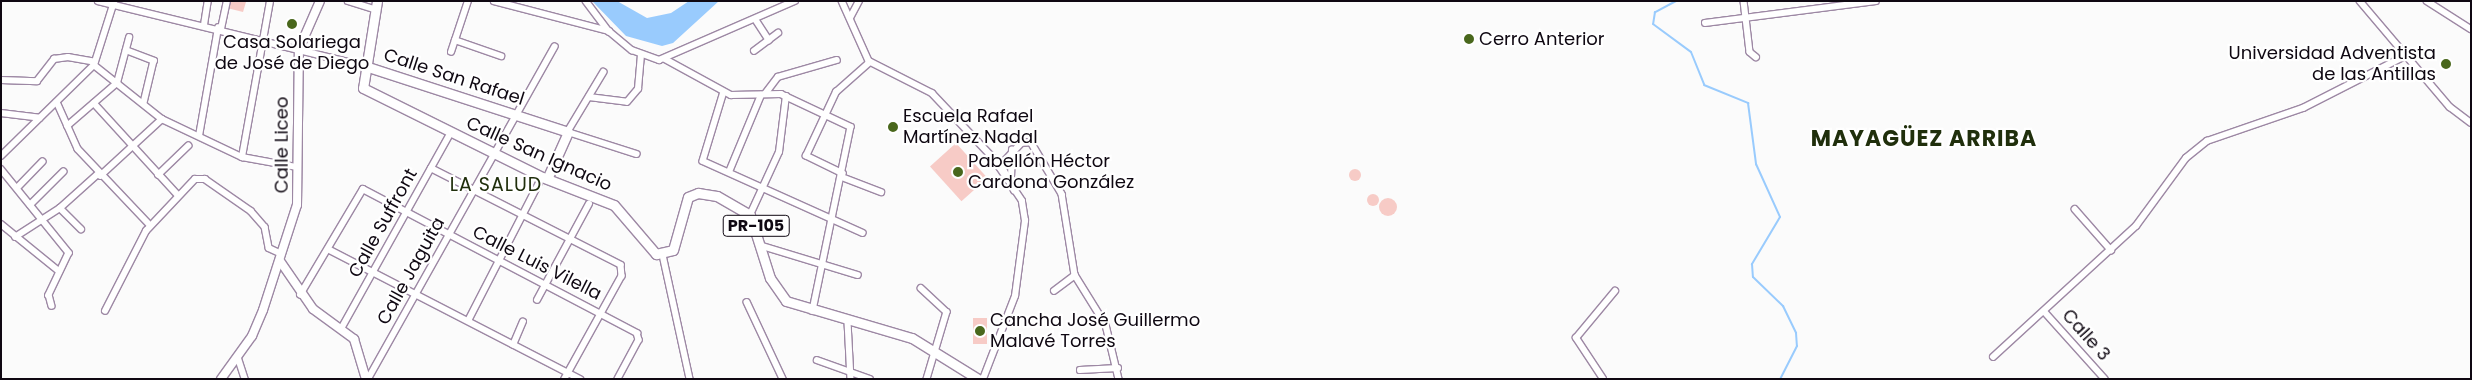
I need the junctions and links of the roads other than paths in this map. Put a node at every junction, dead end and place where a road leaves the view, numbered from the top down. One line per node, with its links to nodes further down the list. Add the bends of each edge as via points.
1 (98, 1): 18 (street, Calle San Rafael)
2 (208, 1): 26 (street)
3 (227, 1): 27 (street)
4 (270, 1): 32 (street)
5 (320, 1): 36 (street, Calle Liceo)
6 (348, 1): 20 (street)
7 (468, 1): 33 (street)
8 (494, 1): 29 (street)
9 (586, 1): 29 (street)
10 (795, 1): 24 (street)
11 (842, 1): 22 (street)
12 (859, 1): 22 (street)
13 (1744, 1): 23 (street)
14 (1804, 1): 21 (street)
15 (1876, 1): 21 (street)
16 (2360, 1): 40 (street)
17 (2426, 1): 28 (street)
18 (114, 2): 19 (street, Calle San Rafael); 47 (street)
19 (137, 4): 26 (street, Calle San Rafael)
20 (376, 5): 48 (main road)
21 (1805, 9): 23 (street)
22 (850, 18): 46 (street, via 860,49)
23 (1746, 18): 25 (street); 43 (street, via 1750,52)
24 (756, 20): 34 (street); 44 (street)
25 (1705, 23)
26 (204, 25): 27 (street, Calle San Rafael)
27 (220, 29): 32 (street, Calle San Rafael); 68 (street)
28 (2471, 30)
29 (609, 31): 41 (street)
30 (778, 33): 34 (street)
31 (129, 38): 37 (street)
32 (263, 40): 36 (street, Calle San Rafael); 75 (street)
33 (455, 40): 39 (street); 42 (street)
34 (769, 40): 38 (street)
35 (554, 47): 61 (street, Calle Jaguita)
36 (299, 49): 48 (street, Calle San Rafael); 77 (street, Calle Liceo)
37 (126, 50): 51 (street); 58 (street, via 154,61)
38 (754, 51)
39 (451, 52)
40 (2409, 54): 64 (street, via 2450,107); 112 (street, via 2303,108 2207,140 2186,158 2136,226)
41 (641, 55): 44 (street); 55 (street, via 638,89 627,102)
42 (501, 56)
43 (1756, 57)
44 (665, 59): 52 (street)
45 (837, 60): 53 (street, via 778,77)
46 (870, 62): 60 (street, via 839,88); 79 (street, via 923,85)
47 (94, 63): 50 (street, via 68,56 54,59 37,80); 51 (street); 56 (street)
48 (365, 66): 61 (main road, Calle San Rafael); 66 (main road, Calle San Ignacio, via 363,88)
49 (604, 72): 55 (street)
50 (1, 80)
51 (117, 83): 57 (street); 58 (street)
52 (724, 92): 53 (street); 82 (street, via 703,161)
53 (763, 94): 54 (street); 82 (street)
54 (786, 96): 60 (street); 89 (street, via 779,152)
55 (589, 97): 67 (street)
56 (57, 102): 62 (street); 65 (street)
57 (94, 103): 65 (street); 70 (street)
58 (144, 104): 63 (street)
59 (1, 113): 62 (street)
60 (824, 113): 85 (street, via 852,130); 85 (street, via 808,151 809,160)
61 (517, 114): 67 (main road, Calle San Rafael); 72 (street, Calle Jaguita)
62 (40, 118): 74 (street)
63 (162, 119): 68 (street); 70 (street)
64 (2471, 124)
65 (67, 126): 83 (street, via 78,149)
66 (451, 132): 72 (main road, Calle San Ignacio); 78 (street, Calle Suffront)
67 (568, 132): 73 (street, Calle San Rafael); 86 (main road)
68 (199, 136): 75 (street)
69 (188, 146): 84 (street)
70 (133, 147): 83 (street); 84 (street)
71 (1012, 150): 79 (street); 87 (street); 120 (street, via 1031,142 1062,194)
72 (494, 154): 86 (main road, Calle San Ignacio); 90 (street, Calle Jaguita)
73 (636, 154)
74 (1, 156)
75 (242, 157): 77 (street)
76 (42, 162): 88 (street)
77 (297, 167): 114 (street, Calle Liceo, via 297,201)
78 (431, 168): 90 (street); 98 (street, Calle Suffront)
79 (998, 168): 87 (street); 91 (street)
80 (1, 169): 88 (street)
81 (63, 172): 95 (street)
82 (729, 172): 89 (street)
83 (99, 175): 96 (street); 104 (street)
84 (158, 175): 93 (street)
85 (842, 176): 92 (street); 102 (street)
86 (544, 178): 99 (street); 113 (main road, Calle San Ignacio, via 614,205 650,251)
87 (1011, 179): 91 (street)
88 (18, 187): 95 (street)
89 (764, 188): 100 (street); 102 (street)
90 (474, 190): 99 (street); 107 (street, Calle Jaguita)
91 (1014, 190): 159 (street, via 1025,213 1018,284 996,355)
92 (881, 192)
93 (177, 194): 104 (street); 114 (street, via 195,179 205,180 256,215 265,227 269,248)
94 (589, 204): 109 (street)
95 (30, 205): 101 (street)
96 (60, 208): 101 (street); 105 (street)
97 (2075, 209): 112 (street)
98 (407, 213): 107 (street, Calle Luis Vilella); 111 (street, Calle Luis Vilella, via 364,189); 118 (street, Calle Suffront)
99 (523, 213): 109 (street); 115 (street)
100 (750, 215): 110 (main road, PR-105); 113 (main road, PR-105, via 717,196 698,193 688,197 674,247)
101 (39, 220): 108 (street); 117 (street, via 69,253)
102 (833, 220): 106 (street); 116 (street)
103 (1, 224): 108 (street)
104 (150, 225): 130 (street)
105 (81, 229)
106 (863, 233)
107 (449, 234): 115 (street, Calle Luis Vilella); 126 (street, Calle Jaguita)
108 (15, 238): 117 (street)
109 (571, 238): 121 (street); 133 (street, via 619,263 623,273)
110 (762, 246): 116 (street); 131 (main road, PR-105, via 778,294)
111 (328, 248): 118 (street); 125 (street)
112 (2111, 250): 132 (street)
113 (663, 255): 153 (street)
114 (281, 258): 125 (street); 140 (street, Calle Liceo, via 263,310)
115 (497, 260): 121 (street, Calle Luis Vilella); 134 (street)
116 (822, 265): 119 (street); 131 (street)
117 (60, 271): 129 (street, via 49,295)
118 (373, 272): 126 (street); 137 (street, Calle Suffront)
119 (858, 275)
120 (1075, 275): 123 (street); 143 (street, via 1106,325)
121 (546, 285): 127 (street); 133 (street, Calle Luis Vilella)
122 (921, 288): 139 (street, via 947,312)
123 (1054, 291)
124 (1615, 291): 161 (street, via 1576,338)
125 (300, 295): 137 (street)
126 (415, 295): 134 (street); 149 (street, Calle Jaguita)
127 (537, 300)
128 (747, 302): 154 (street)
129 (52, 306)
130 (105, 311)
131 (813, 311): 136 (main road, PR-105)
132 (2044, 311): 141 (street); 162 (street, Calle 3)
133 (602, 314): 146 (street); 152 (street, Calle Luis Vilella, via 637,333 640,340)
134 (468, 321): 138 (street)
135 (523, 322): 138 (street)
136 (848, 322): 139 (main road, PR-105, via 912,338); 145 (street)
137 (341, 328): 149 (street, via 354,339)
138 (513, 345): 146 (street)
139 (936, 350): 157 (street); 158 (main road, PR-105)
140 (238, 357): 147 (street, Calle Liceo); 148 (street)
141 (1993, 357)
142 (817, 360): 145 (street)
143 (1118, 368): 144 (street); 160 (street)
144 (1080, 370)
145 (851, 371): 155 (street); 156 (street)
146 (569, 373): 150 (street); 151 (street)
147 (221, 379)
148 (245, 379)
149 (367, 379)
150 (565, 379)
151 (580, 379)
152 (618, 379)
153 (690, 379)
154 (783, 379)
155 (851, 379)
156 (870, 379)
157 (927, 379)
158 (978, 379)
159 (983, 379)
160 (1119, 379)
161 (1603, 379)
162 (2105, 379)

